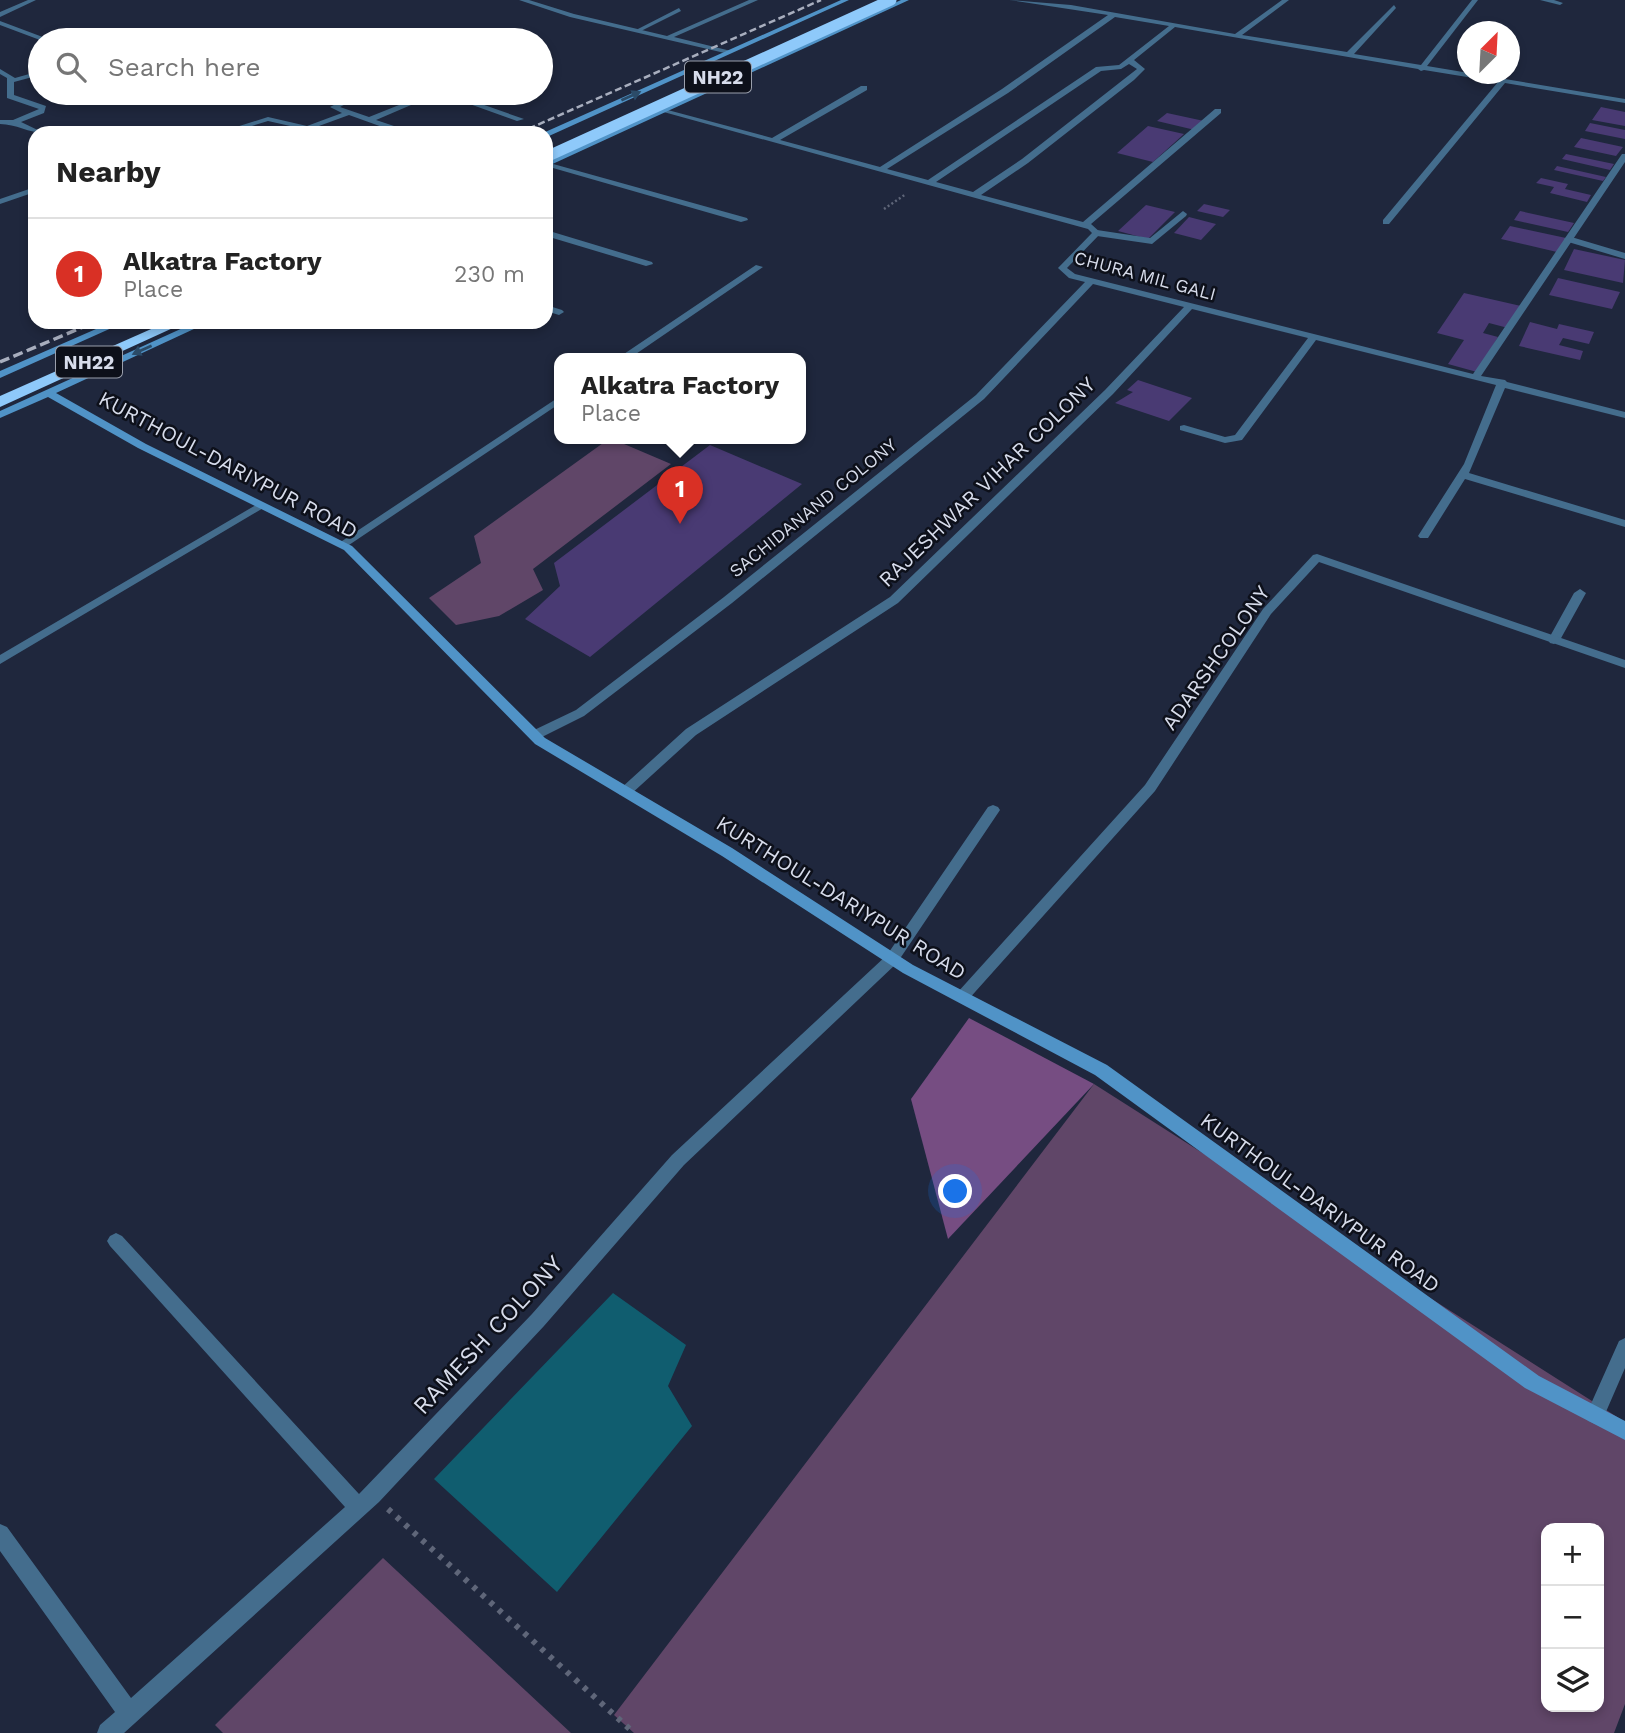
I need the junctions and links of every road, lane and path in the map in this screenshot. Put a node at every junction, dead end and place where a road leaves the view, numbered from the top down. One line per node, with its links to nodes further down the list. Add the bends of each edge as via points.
1 (33, 0): 16 (street)
2 (523, 0): 20 (street)
3 (755, 0): 23 (street)
4 (846, 0): 24 (street)
5 (866, 0): 56 (highway, NH22)
6 (877, 0): 12 (street)
7 (906, 0): 12 (street)
8 (1012, 0): 17 (street)
9 (1286, 0): 22 (street)
10 (1475, 0): 27 (street)
11 (1543, 0): 13 (street)
12 (893, 2): 41 (street); 59 (highway, NH22, bridge)
13 (1560, 3)
14 (1394, 7): 25 (street)
15 (679, 10): 20 (street)
16 (0, 15)
17 (1114, 15): 19 (street); 62 (street, via 1006,91)
18 (0, 23): 21 (street)
19 (1172, 27): 22 (street); 26 (street)
20 (639, 30): 23 (street)
21 (28, 33)
22 (1236, 36): 25 (street)
23 (669, 37): 24 (street)
24 (729, 52): 44 (street, one-way to 24)
25 (1348, 56): 27 (street)
26 (1130, 61): 63 (street, via 1121,67 1102,68); 65 (street, via 1140,69 1131,78)
27 (1421, 69): 29 (street)
28 (0, 71): 31 (street, via 10,75)
29 (1457, 74)
30 (28, 76): 31 (street)
31 (11, 81): 36 (street, via 10,96)
32 (1501, 84): 69 (street)
33 (1520, 84): 35 (street)
34 (864, 88): 57 (street)
35 (1625, 101)
36 (28, 103)
37 (34, 105): 48 (street, via 44,109)
38 (338, 105): 43 (street, via 334,107)
39 (405, 105): 46 (street)
40 (479, 105): 45 (street)
41 (664, 111): 53 (street); 57 (street, CHURA MIL GALI)
42 (1218, 111): 70 (street)
43 (348, 113): 46 (street); 51 (street)
44 (592, 113): 53 (street); 55 (street)
45 (520, 119)
46 (368, 120): 52 (street)
47 (0, 122): 48 (street)
48 (14, 122): 54 (street)
49 (244, 126): 50 (street, via 268,119)
50 (299, 126)
51 (313, 126)
52 (387, 126)
53 (630, 127): 60 (street)
54 (28, 128)
55 (553, 131)
56 (553, 141)
57 (773, 141): 62 (street, CHURA MIL GALI)
58 (1625, 156): 73 (street)
59 (553, 159)
60 (553, 159)
61 (553, 164): 68 (street)
62 (882, 169): 63 (street, CHURA MIL GALI)
63 (931, 182): 65 (street, CHURA MIL GALI)
64 (28, 192): 66 (street)
65 (975, 195): 70 (street, CHURA MIL GALI)
66 (0, 202)
67 (1183, 214): 71 (street, via 1152,241)
68 (744, 220)
69 (1386, 222)
70 (1085, 225): 71 (street, CHURA MIL GALI)
71 (1097, 233): 77 (street, CHURA MIL GALI, via 1062,268)
72 (553, 235): 75 (street)
73 (1568, 239): 74 (street); 88 (street)
74 (1625, 256)
75 (649, 264)
76 (759, 267): 86 (street)
77 (1091, 281): 78 (street, CHURA MIL GALI); 106 (street, SACHIDANAND COLONY, via 980,397 580,713)
78 (1191, 305): 85 (street, CHURA MIL GALI); 107 (street, RAJESHWAR VIHAR COLONY, via 1109,392 894,600 691,732)
79 (553, 310): 80 (street)
80 (559, 312)
81 (104, 329): 87 (street)
82 (134, 329): 90 (highway, NH22)
83 (163, 329): 92 (highway, NH22)
84 (189, 329): 91 (street, one-way to 91)
85 (1314, 336): 88 (street, CHURA MIL GALI); 96 (street, via 1238,438 1225,440)
86 (630, 353)
87 (0, 375)
88 (1476, 376): 89 (street, CHURA MIL GALI)
89 (1502, 382): 95 (street, CHURA MIL GALI); 97 (street)
90 (0, 388)
91 (48, 393): 94 (street); 98 (street, KURTHOUL-DARIYPUR ROAD)
92 (0, 402)
93 (554, 403): 101 (street)
94 (0, 415)
95 (1625, 415)
96 (1184, 428)
97 (1463, 475): 99 (street); 100 (street)
98 (261, 505): 101 (street, KURTHOUL-DARIYPUR ROAD); 104 (street)
99 (1625, 524)
100 (1424, 536)
101 (342, 545): 106 (street, KURTHOUL-DARIYPUR ROAD)
102 (1580, 593): 103 (street)
103 (1555, 640): 105 (street, ADARSHCOLONY); 110 (street, ADARSHCOLONY, via 1318,556 1267,612 1150,788)
104 (0, 660)
105 (1625, 664)
106 (535, 735): 107 (street, KURTHOUL-DARIYPUR ROAD)
107 (625, 792): 109 (street, KURTHOUL-DARIYPUR ROAD)
108 (993, 810): 109 (street, RAMESH COLONY)
109 (892, 959): 110 (street, KURTHOUL-DARIYPUR ROAD); 115 (street, RAMESH COLONY, via 678,1160 537,1320)
110 (962, 997): 113 (street, KURTHOUL-DARIYPUR ROAD, via 1101,1070 1532,1382)
111 (116, 1241): 115 (street)
112 (1625, 1347): 113 (street)
113 (1595, 1415): 114 (street, KURTHOUL-DARIYPUR ROAD)
114 (1625, 1431)
115 (365, 1501): 117 (street, RAMESH COLONY); 119 (path)
116 (0, 1534): 117 (street)
117 (129, 1714): 118 (street, RAMESH COLONY)
118 (108, 1733)
119 (634, 1733)

